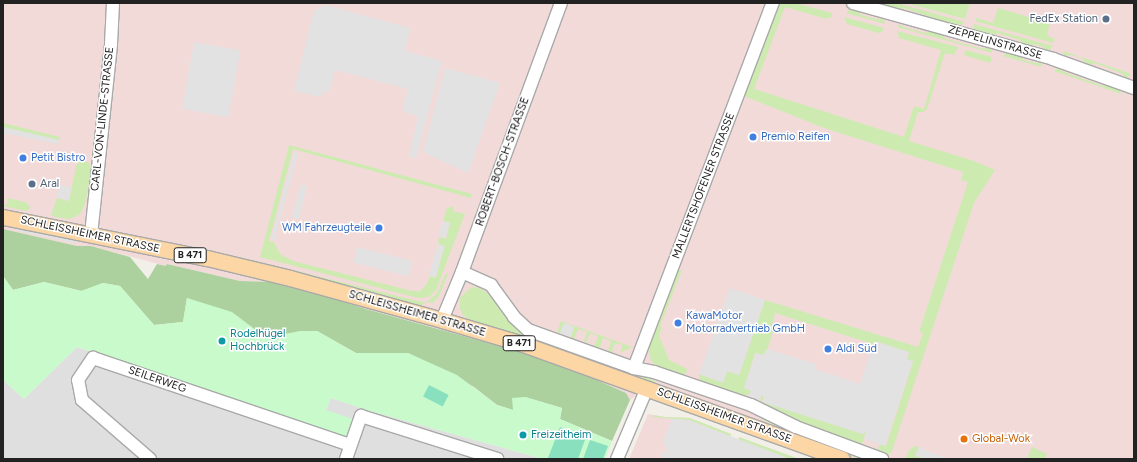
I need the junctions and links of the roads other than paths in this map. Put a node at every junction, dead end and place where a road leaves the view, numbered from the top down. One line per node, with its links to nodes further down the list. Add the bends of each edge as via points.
1 (113, 3): 7 (street, CARL-VON-LINDE-STRASSE)
2 (561, 3): 8 (street, ROBERT-BOSCH-STRASSE)
3 (773, 3): 10 (street, MALLERTSHOFENER STRASSE)
4 (853, 3): 5 (street, ZEPPELINSTRASSE, via 1053,59)
5 (1134, 88)
6 (3, 217): 7 (main road, SCHLEISSHEIMER STRASSE / B 471)
7 (91, 235): 9 (main road, SCHLEISSHEIMER STRASSE / B 471, via 290,278)
8 (462, 272): 9 (street, ROBERT-BOSCH-STRASSE); 10 (street, SCHLEISSHEIMER STRASSE, via 490,285 514,317 528,330)
9 (442, 320): 11 (main road, SCHLEISSHEIMER STRASSE / B 471, via 523,344)
10 (634, 368): 18 (street, SCHLEISSHEIMER STRASSE, via 654,372 751,405 796,427)
11 (647, 388): 16 (street); 17 (main road, SCHLEISSHEIMER STRASSE / B 471)
12 (350, 445): 13 (street, SEILERWEG, via 93,358 78,380 82,400); 14 (street); 15 (street, via 361,416)
13 (150, 459)
14 (346, 459)
15 (497, 459)
16 (618, 459)
17 (842, 459)
18 (882, 459)

